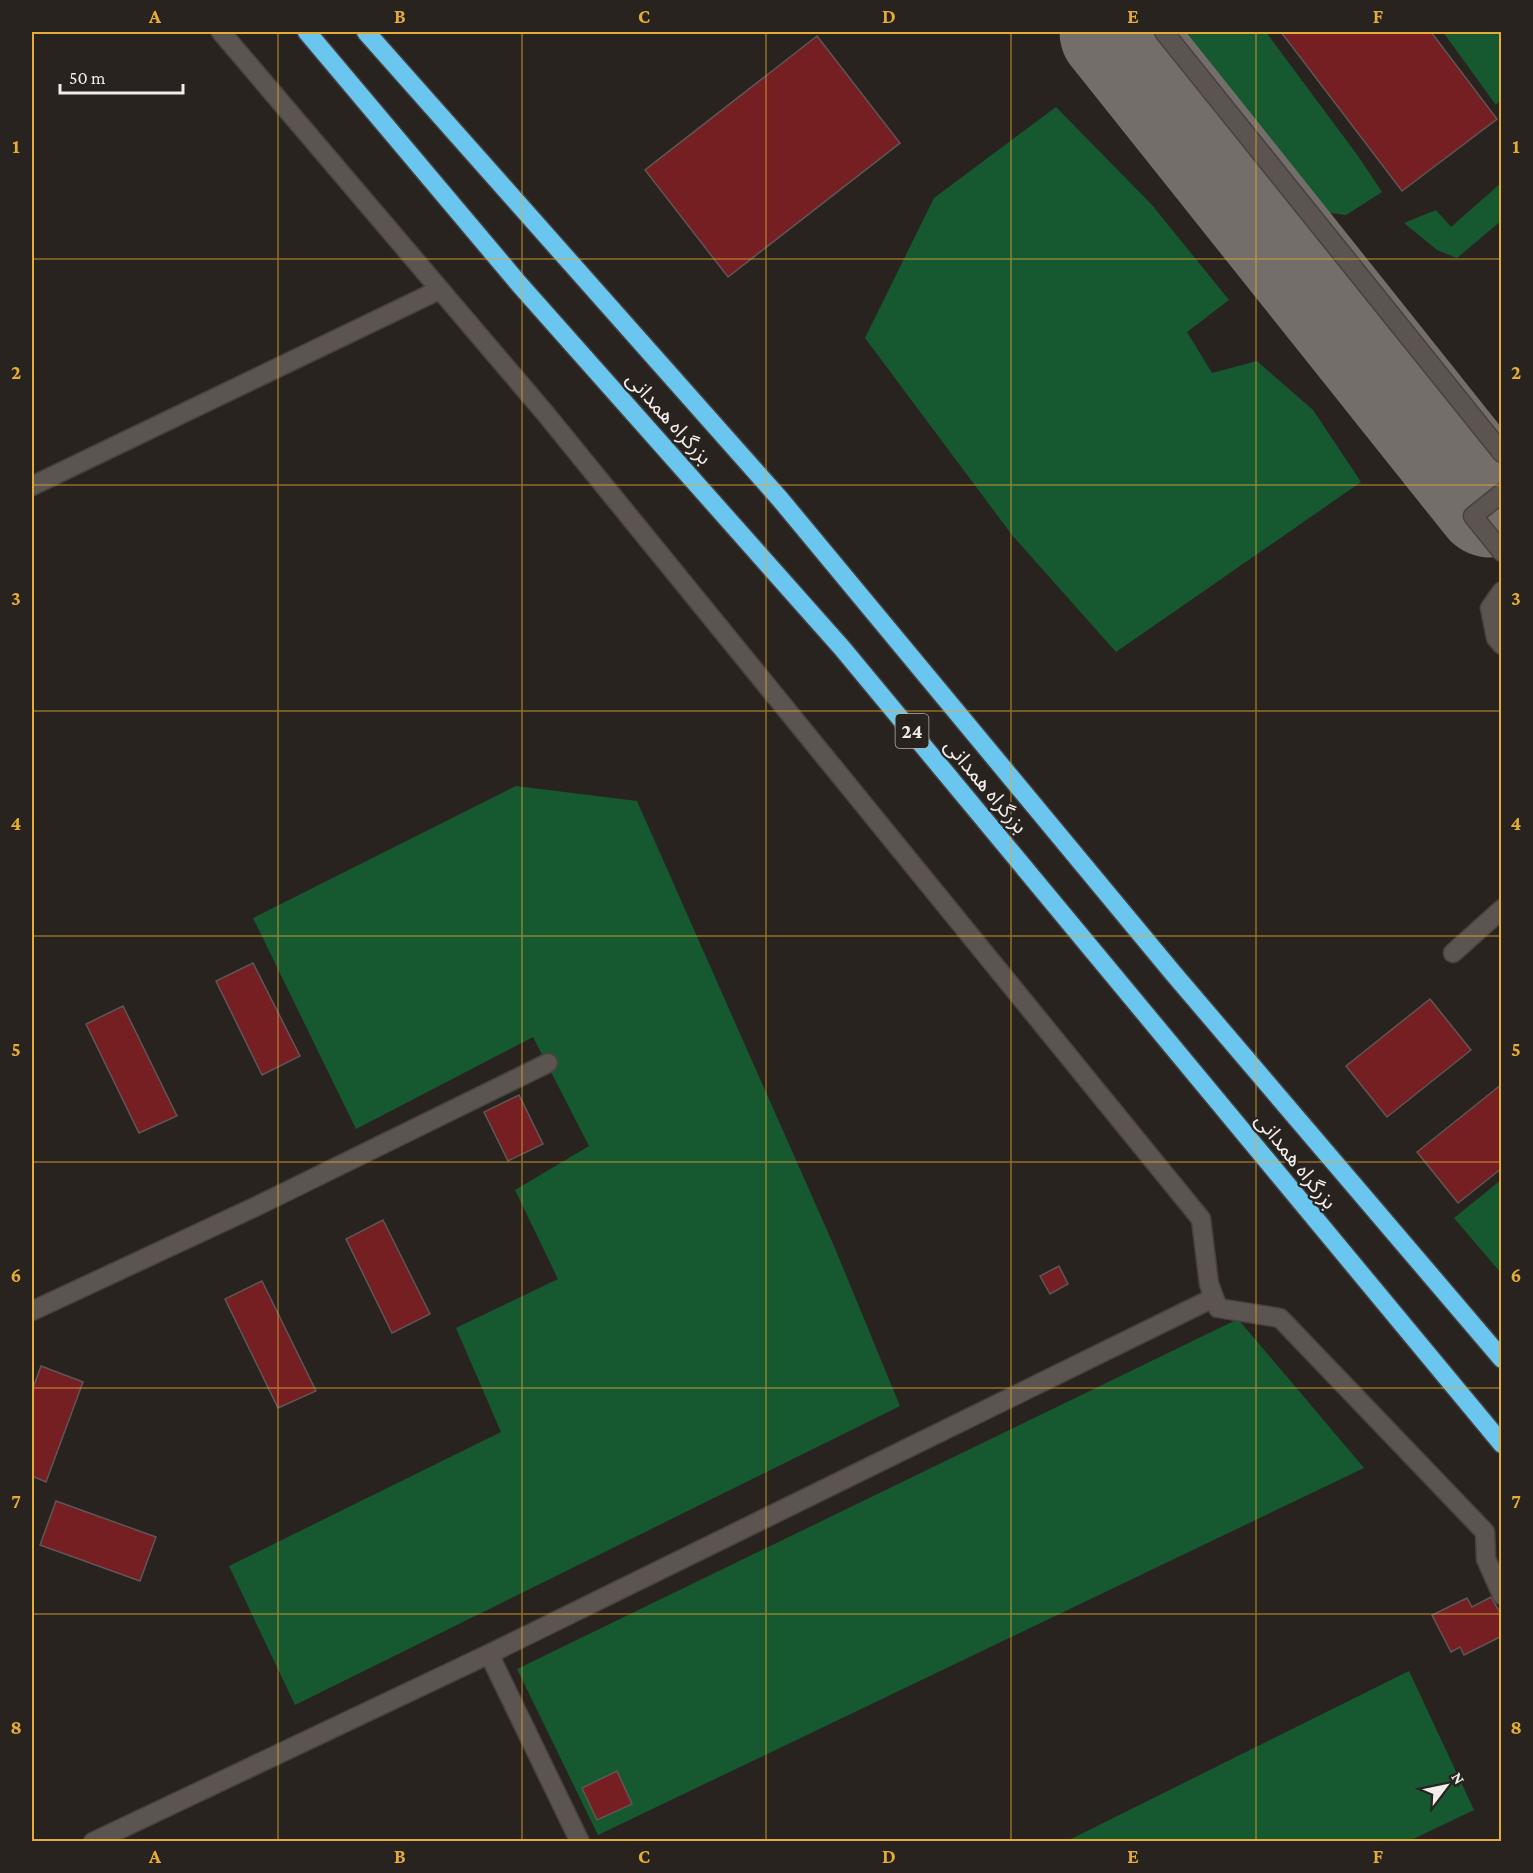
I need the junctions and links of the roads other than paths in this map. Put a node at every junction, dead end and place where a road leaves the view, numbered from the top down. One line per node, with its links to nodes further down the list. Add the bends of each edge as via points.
1 (221, 32): 5 (lane)
2 (307, 32): 18 (highway, بزرگراه همدانی / 24, via 520,285 842,648)
3 (366, 32): 17 (highway, بزرگراه همدانی / 24, via 780,499 1173,973)
4 (1164, 32): 6 (lane)
5 (439, 290): 7 (lane); 21 (lane, via 545,413 1201,1219 1209,1284 1218,1308 1280,1318 1485,1532 1486,1558)
6 (1502, 453)
7 (32, 486)
8 (1502, 493): 9 (lane, via 1473,516)
9 (1502, 552)
10 (1502, 591): 11 (lane, via 1490,608)
11 (1502, 645)
12 (1502, 909): 13 (lane)
13 (1453, 953)
14 (548, 1063): 16 (lane)
15 (1209, 1300): 22 (lane)
16 (32, 1311)
17 (1502, 1359)
18 (1481, 1421): 19 (highway, بزرگراه همدانی / 24); 20 (highway)
19 (1502, 1444)
20 (1502, 1450)
21 (1502, 1595)
22 (489, 1654): 23 (lane); 24 (lane)
23 (93, 1842)
24 (580, 1842)

